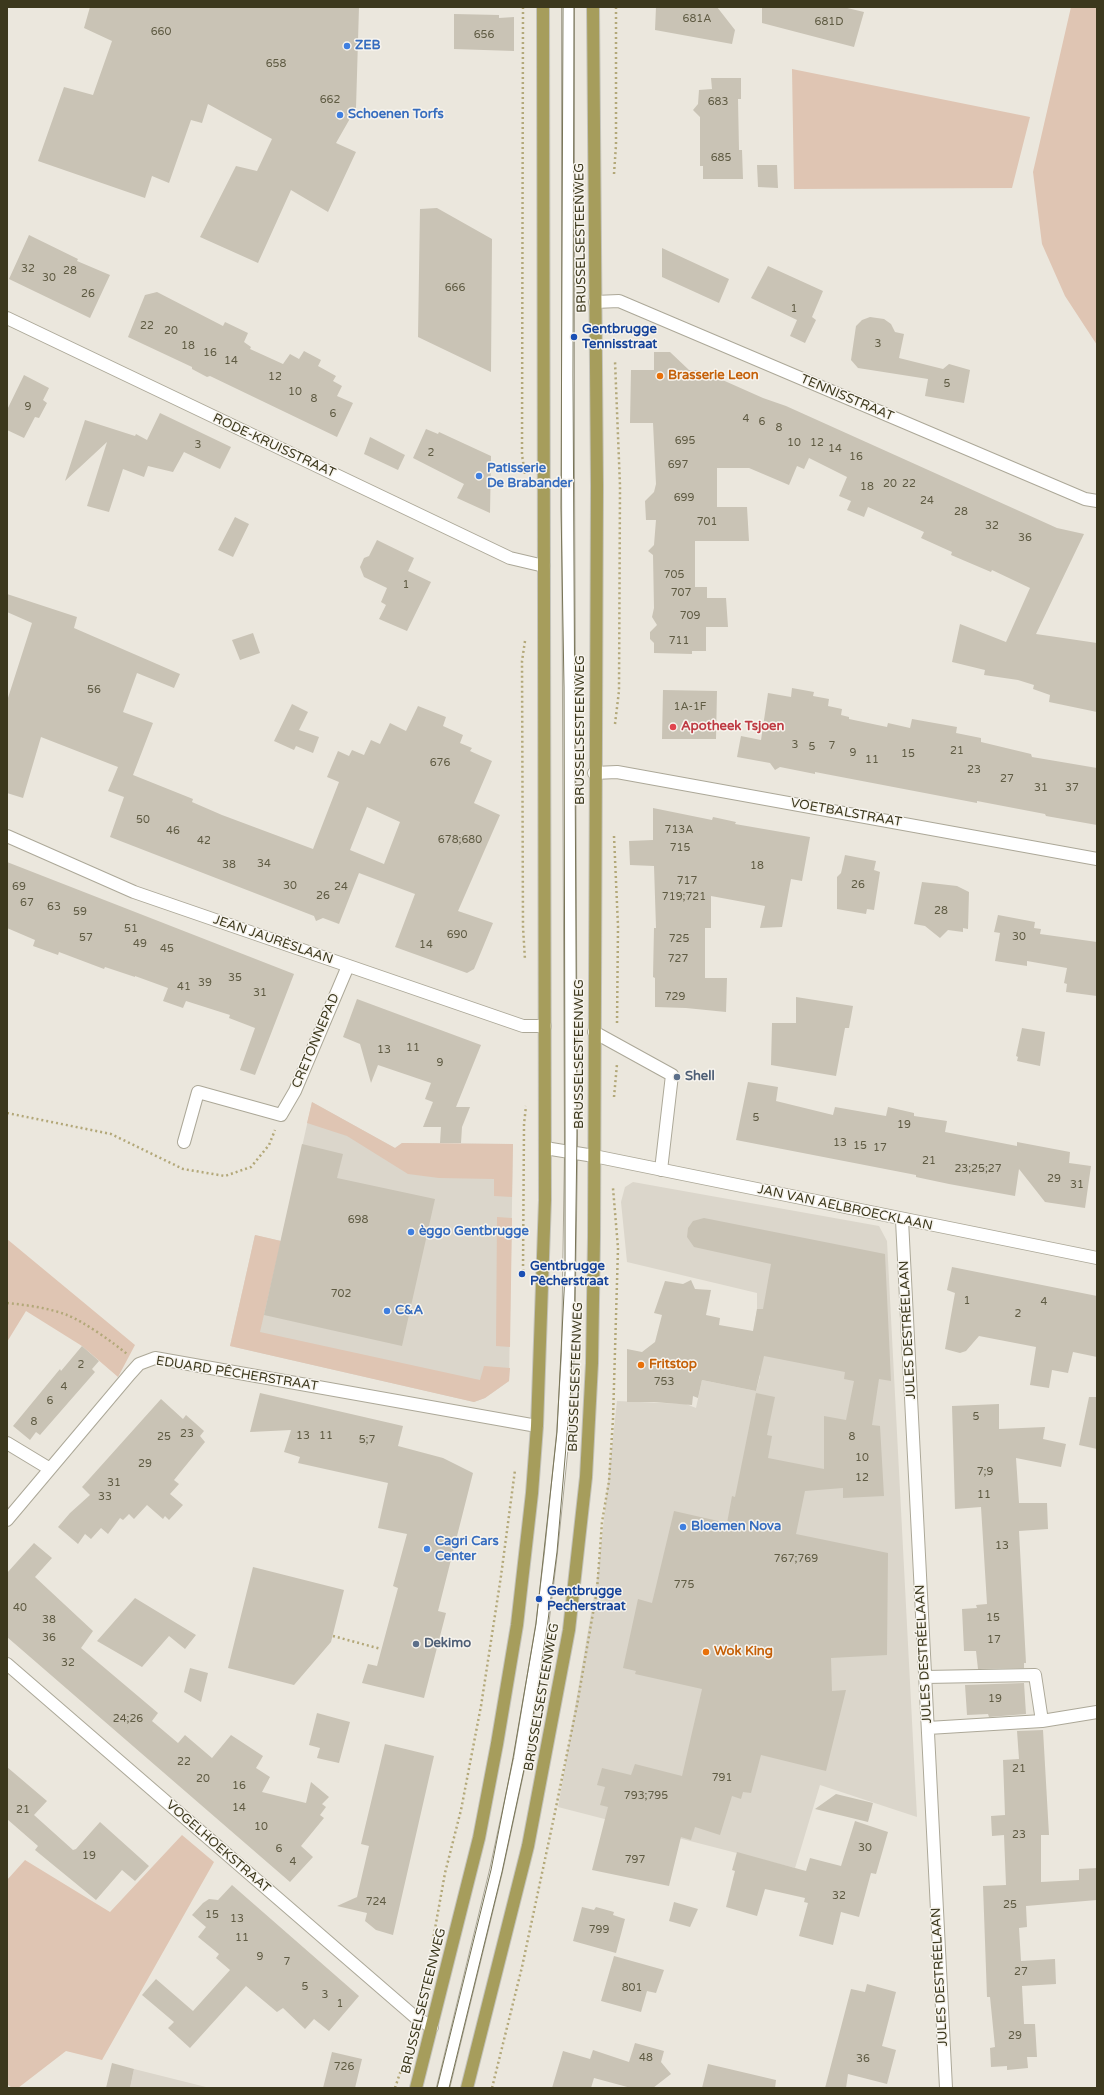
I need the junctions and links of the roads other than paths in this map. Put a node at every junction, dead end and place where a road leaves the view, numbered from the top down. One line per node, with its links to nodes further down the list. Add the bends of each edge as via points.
1 (543, 7): 7 (main road, BRUSSELSESTEENWEG)
2 (568, 7): 16 (street)
3 (593, 7): 4 (main road, BRUSSELSESTEENWEG)
4 (595, 302): 6 (street, TENNISSTRAAT, via 619,302 1085,499); 8 (main road, BRUSSELSESTEENWEG, via 597,494)
5 (7, 318): 7 (street, RODE-KRUISSTRAAT, via 510,558)
6 (1097, 501)
7 (544, 566): 12 (main road, BRUSSELSESTEENWEG)
8 (594, 772): 10 (street, VOETBALSTRAAT, via 617,772); 13 (main road, BRUSSELSESTEENWEG)
9 (7, 836): 11 (street, JEAN JAURÈSLAAN, via 134,892)
10 (1097, 859)
11 (348, 966): 12 (street, JEAN JAURÈSLAAN, via 523,1026); 14 (street, CRETONNEPAD, via 295,1091 281,1115 198,1092)
12 (545, 1026): 15 (main road, BRUSSELSESTEENWEG)
13 (594, 1032): 17 (main road, BRUSSELSESTEENWEG); 18 (street, via 672,1075)
14 (184, 1142)
15 (545, 1148): 16 (street, JAN VAN AELBROECKLAAN); 21 (main road, BRUSSELSESTEENWEG)
16 (571, 1152): 17 (street, JAN VAN AELBROECKLAAN); 32 (street, via 568,1353 563,1434 542,1626 520,1759 496,1871)
17 (594, 1156): 18 (street, JAN VAN AELBROECKLAAN); 33 (main road, BRUSSELSESTEENWEG, via 592,1355 586,1470 569,1630 528,1846)
18 (661, 1170): 19 (street, JAN VAN AELBROECKLAAN)
19 (902, 1220): 20 (street, JAN VAN AELBROECKLAAN); 26 (street, JULES DESTRÉELAAN)
20 (1097, 1258)
21 (537, 1426): 23 (street, EDUARD PÊCHERSTRAAT, via 155,1358 140,1364); 30 (main road, BRUSSELSESTEENWEG, via 517,1625 497,1744 479,1838)
22 (7, 1443): 23 (street)
23 (50, 1469): 24 (street, EDUARD PÊCHERSTRAAT)
24 (7, 1520)
25 (7, 1664): 30 (street, VOGELHOEKSTRAAT, via 409,2012)
26 (925, 1677): 28 (street, via 1035,1675); 29 (street, JULES DESTRÉELAAN)
27 (1097, 1712): 28 (street)
28 (1042, 1721): 29 (street)
29 (928, 1728): 34 (street, JULES DESTRÉELAAN)
30 (432, 2027): 31 (main road, BRUSSELSESTEENWEG)
31 (416, 2088)
32 (443, 2088)
33 (467, 2088)
34 (946, 2088)

